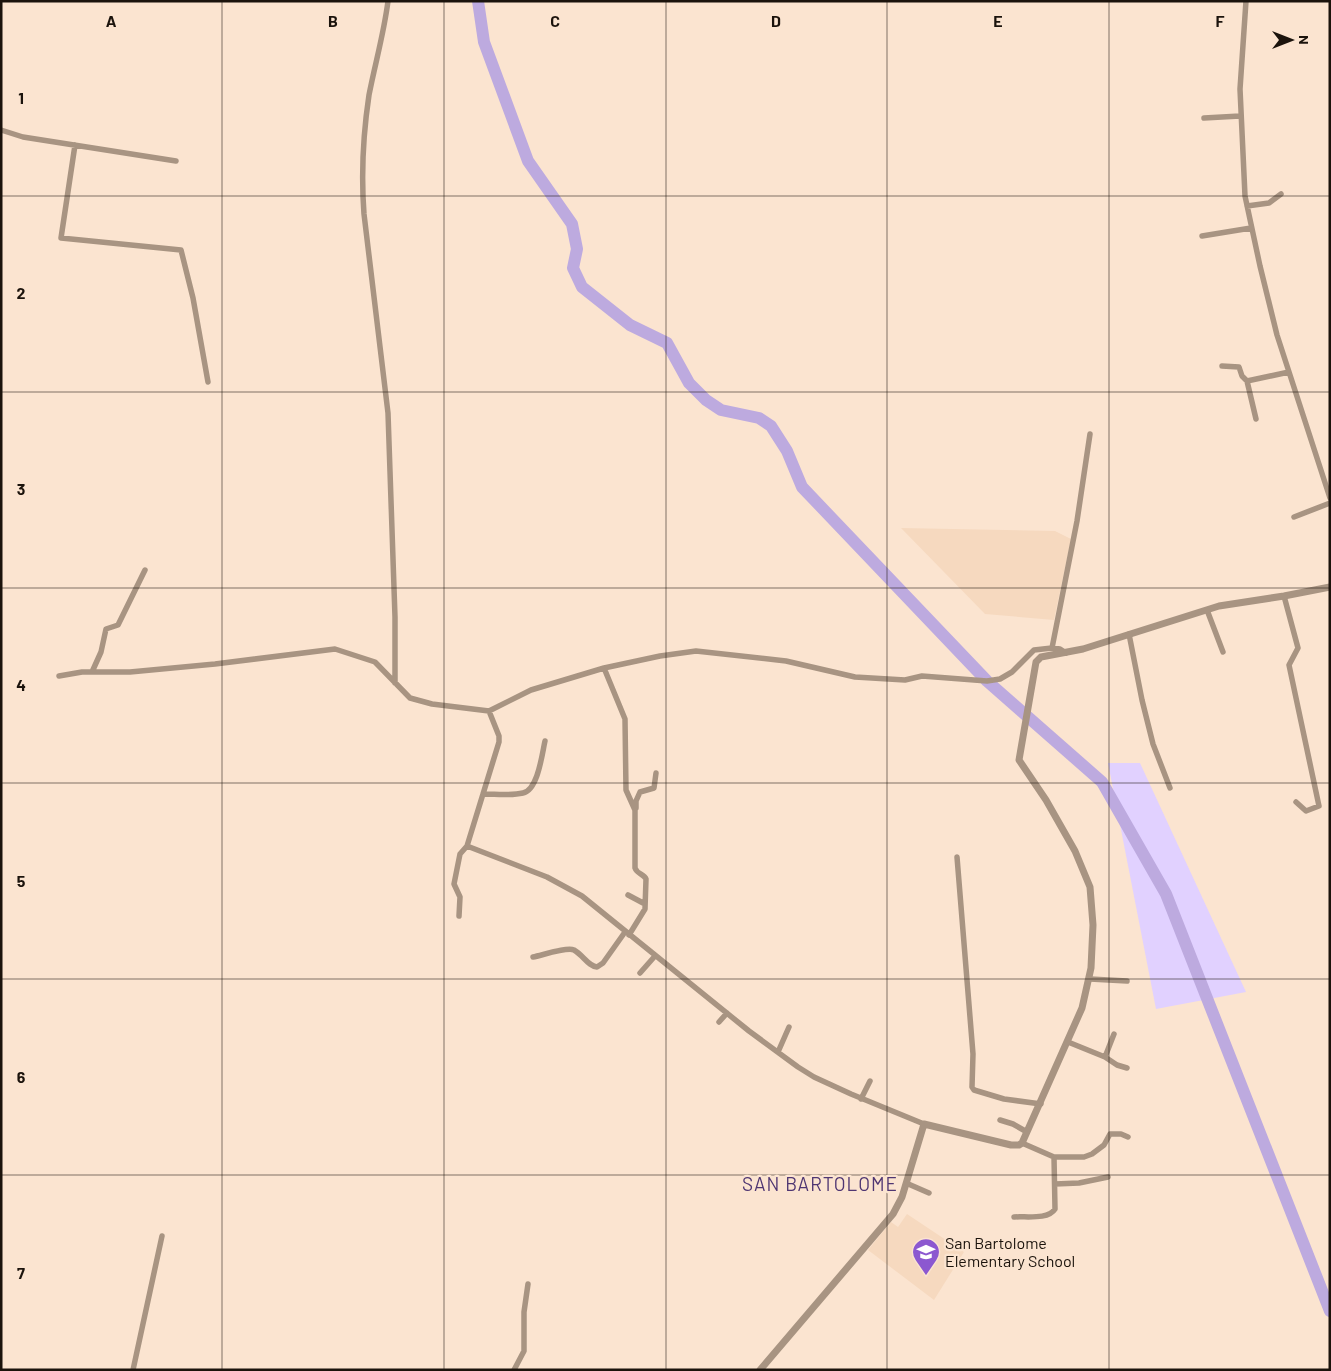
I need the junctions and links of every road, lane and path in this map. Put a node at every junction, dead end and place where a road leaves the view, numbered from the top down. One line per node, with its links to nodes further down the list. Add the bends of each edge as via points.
1 (388, 1): 32 (street, via 369,95 362,184 388,412)
2 (1246, 1): 3 (street)
3 (1240, 116): 4 (street); 9 (street)
4 (1204, 118)
5 (1, 130): 6 (street)
6 (74, 145): 7 (street); 15 (street, via 61,238 181,250)
7 (176, 161)
8 (1281, 194): 9 (street, via 1269,202)
9 (1247, 206): 10 (street)
10 (1251, 228): 11 (street); 13 (street)
11 (1202, 236)
12 (1222, 366): 14 (street, via 1240,367)
13 (1289, 372): 14 (street); 18 (street)
14 (1247, 381): 16 (street)
15 (208, 382)
16 (1256, 419)
17 (1090, 434): 26 (street)
18 (1330, 498)
19 (1330, 503): 20 (street)
20 (1294, 518)
21 (145, 570): 30 (street, via 118,625 106,629)
22 (1330, 587): 23 (street)
23 (1284, 596): 24 (street); 38 (street, via 1298,648 1289,665 1319,806 1306,811)
24 (1207, 610): 25 (street); 27 (street)
25 (1129, 634): 28 (street); 36 (street, via 1153,744)
26 (1052, 648): 28 (street); 29 (street, via 1034,650 1012,672 1000,679 987,681 922,676 905,680 855,677 786,661 704,651)
27 (1224, 652)
28 (1066, 653): 49 (street, via 1041,657 1036,662 1019,757 1061,823 1088,881 1093,920)
29 (604, 668): 33 (street, via 531,690); 39 (street, via 625,719 626,790)
30 (92, 672): 31 (street); 32 (street, via 215,664 335,649 374,662)
31 (59, 676)
32 (395, 683): 33 (street, via 410,698)
33 (489, 711): 37 (street, via 499,736)
34 (546, 741): 37 (street, via 535,781 529,790)
35 (656, 773): 39 (street, via 654,788 640,792)
36 (1170, 788)
37 (483, 794): 40 (street)
38 (1296, 802)
39 (635, 810): 43 (street, via 636,868 645,877)
40 (467, 846): 44 (street, via 460,854 454,884 460,897); 45 (street, via 547,877 582,896)
41 (957, 857): 61 (street, via 973,1054 972,1087 984,1095)
42 (628, 895): 43 (street)
43 (645, 904): 45 (street)
44 (459, 916)
45 (627, 934): 46 (street); 47 (street, via 598,967 572,950)
46 (655, 956): 48 (street); 51 (street)
47 (534, 957)
48 (640, 973)
49 (1090, 979): 50 (street); 55 (street)
50 (1127, 980)
51 (727, 1013): 52 (street); 56 (street)
52 (719, 1022)
53 (788, 1027): 56 (street)
54 (1114, 1034): 57 (street)
55 (1068, 1042): 57 (street); 61 (street)
56 (778, 1052): 60 (street, via 814,1077)
57 (1105, 1057): 58 (street)
58 (1127, 1068)
59 (870, 1081): 60 (street)
60 (862, 1099): 63 (street)
61 (1040, 1104): 64 (street)
62 (1000, 1120): 64 (street)
63 (924, 1124): 66 (street, via 1011,1146); 69 (street)
64 (1027, 1132): 66 (street)
65 (1128, 1137): 67 (street, via 1110,1134 1099,1149 1084,1157)
66 (1022, 1143): 67 (street)
67 (1054, 1156): 70 (street)
68 (1108, 1177): 70 (street)
69 (906, 1183): 71 (street); 77 (street, via 888,1221)
70 (1055, 1184): 72 (street, via 1053,1212)
71 (929, 1194)
72 (1014, 1217)
73 (162, 1236): 75 (street)
74 (528, 1284): 76 (street, via 524,1351)
75 (133, 1370)
76 (514, 1370)
77 (760, 1370)

